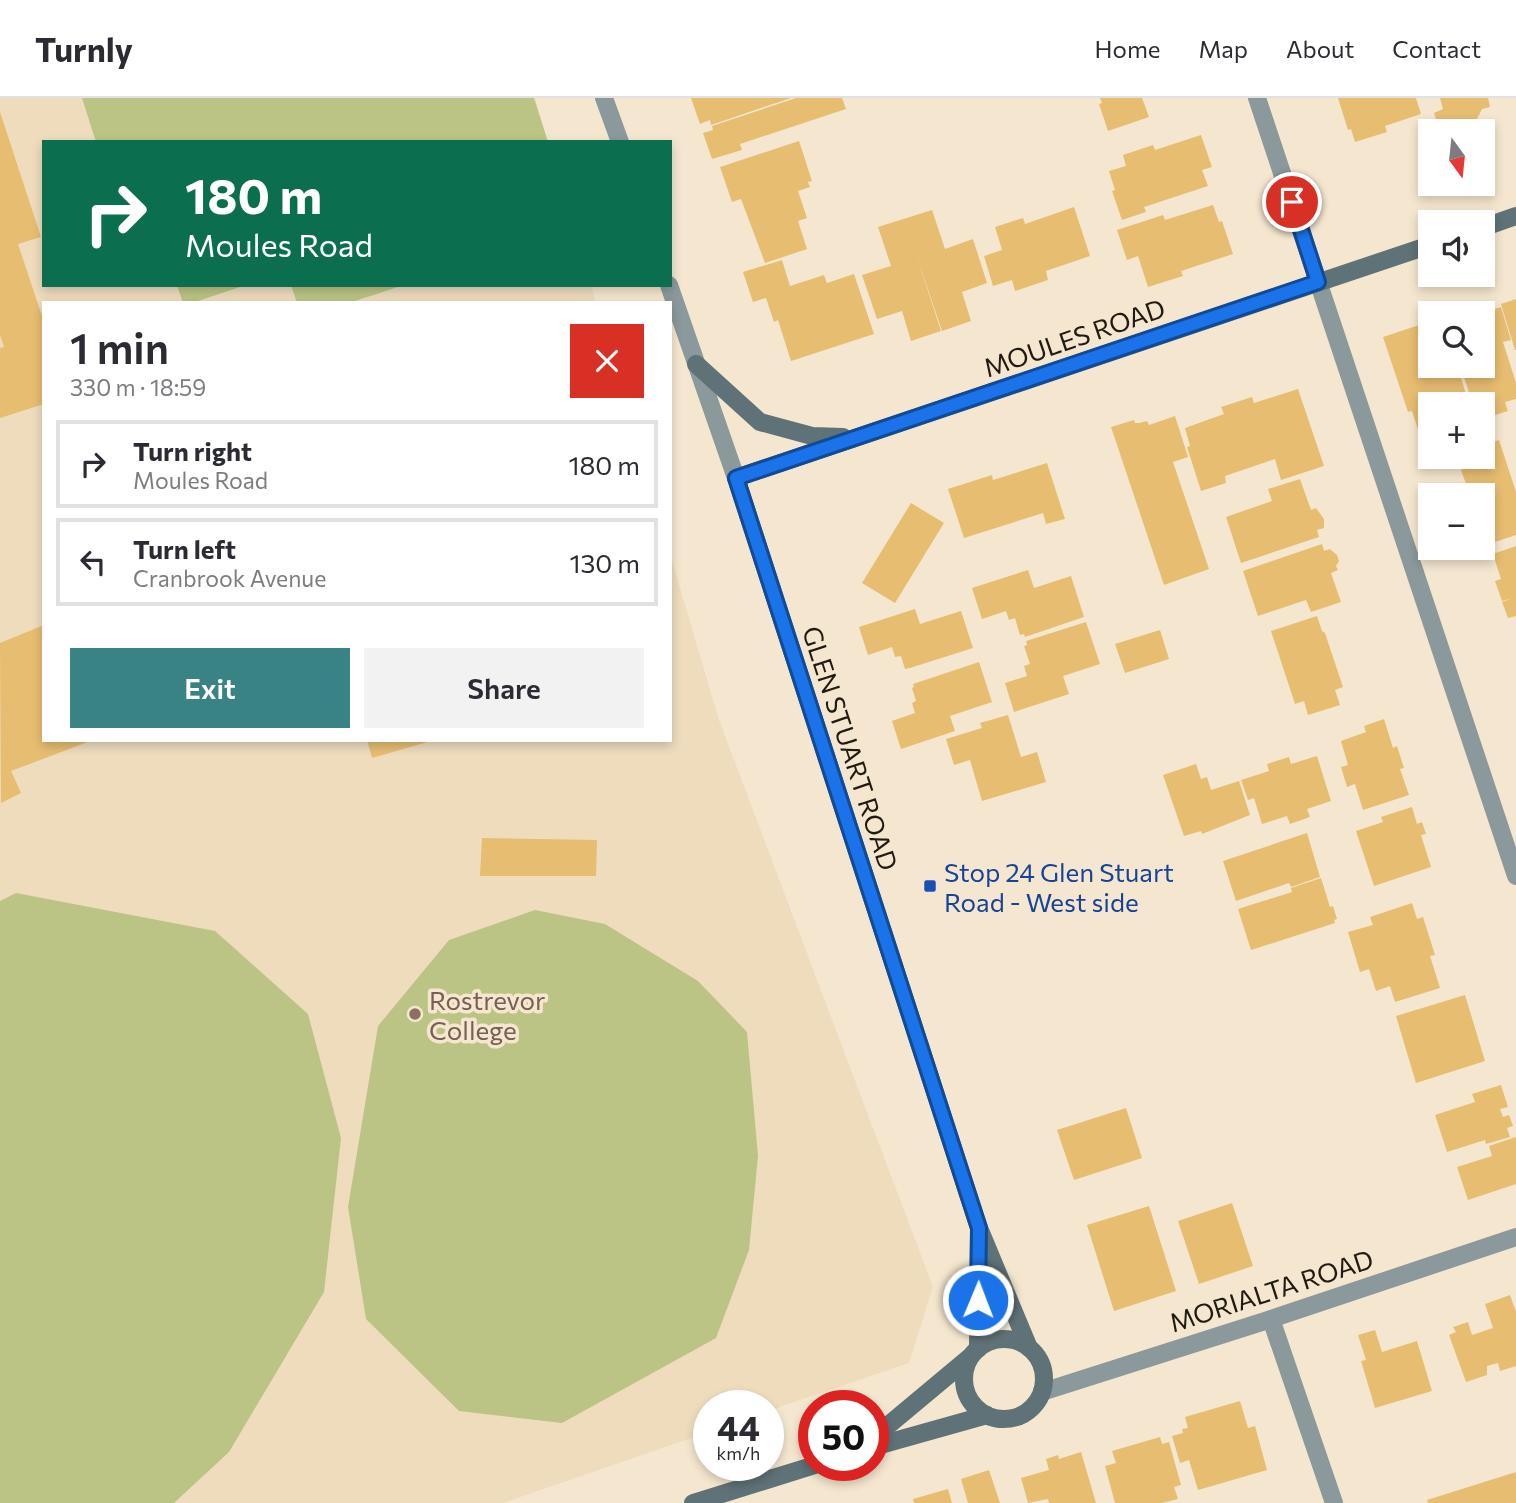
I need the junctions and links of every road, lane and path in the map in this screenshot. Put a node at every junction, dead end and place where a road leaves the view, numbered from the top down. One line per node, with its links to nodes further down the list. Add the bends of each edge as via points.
1 (604, 98): 3 (street)
2 (1257, 98): 7 (street)
3 (619, 140)
4 (1516, 216): 5 (main road)
5 (1495, 223)
6 (1418, 249): 7 (main road, MOULES ROAD)
7 (1318, 282): 10 (main road, MOULES ROAD); 12 (street)
8 (670, 287): 9 (street, GLEN STUART ROAD)
9 (696, 364): 10 (main road, via 760,422 812,436); 11 (street, GLEN STUART ROAD)
10 (857, 437): 11 (main road, MOULES ROAD)
11 (736, 478): 13 (main road, GLEN STUART ROAD)
12 (1516, 876)
13 (979, 1228): 16 (main road, GLEN STUART ROAD); 17 (main road, GLEN STUART ROAD)
14 (1516, 1237): 15 (street, MORIALTA ROAD)
15 (1271, 1319): 18 (street, MORIALTA ROAD); 24 (street)
16 (1029, 1348): 17 (main road, via 1003,1339); 18 (main road, via 1042,1367)
17 (974, 1353): 19 (main road, via 966,1368 965,1390 977,1409); 20 (main road)
18 (1042, 1392): 19 (main road, via 1026,1413 1000,1419)
19 (987, 1415): 21 (main road)
20 (889, 1425)
21 (889, 1443)
22 (798, 1470): 23 (main road)
23 (693, 1503)
24 (1334, 1503)

